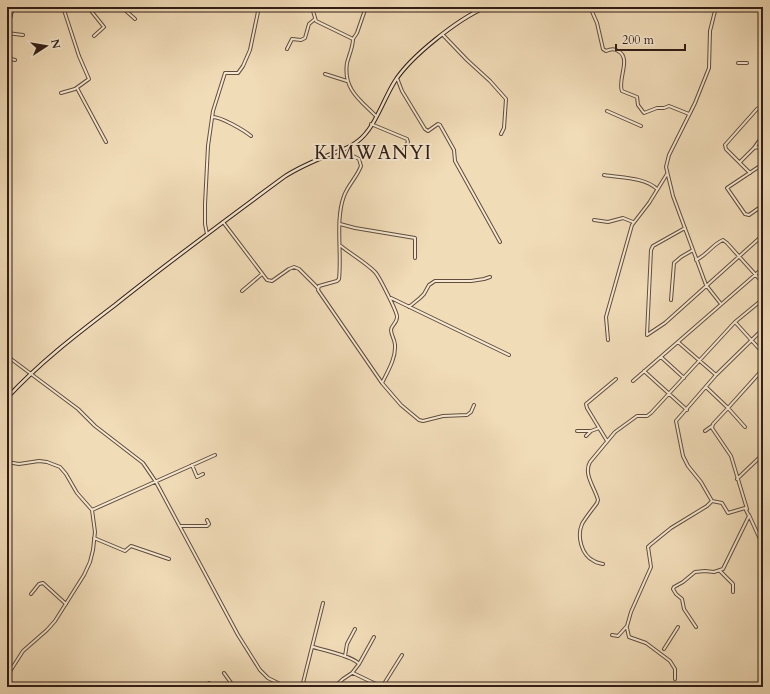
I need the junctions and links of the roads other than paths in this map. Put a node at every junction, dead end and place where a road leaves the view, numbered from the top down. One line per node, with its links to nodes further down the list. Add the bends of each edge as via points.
1 (13, 7): 13 (street)
2 (63, 7): 26 (street, via 89,79)
3 (88, 7): 16 (street, via 104,27)
4 (125, 7): 11 (street, via 124,9)
5 (259, 7): 32 (street, via 248,56 238,73 225,73)
6 (310, 7): 12 (street)
7 (366, 7): 17 (street)
8 (485, 7): 15 (street, via 464,18)
9 (590, 7): 30 (street, via 597,22 603,50 616,50 624,57 620,84 622,91 637,98 638,107 644,114 669,106)
10 (716, 7): 30 (street, via 711,28 709,68)
11 (135, 19)
12 (315, 19): 17 (street); 18 (street, via 309,24 305,38 292,40)
13 (7, 32): 14 (street)
14 (23, 35)
15 (443, 35): 24 (street, via 409,64); 35 (street, via 506,99 504,128)
16 (94, 36)
17 (353, 39): 25 (street, via 347,64)
18 (287, 49)
19 (7, 58): 20 (street)
20 (14, 60)
21 (738, 63): 22 (street)
22 (747, 63)
23 (326, 74): 25 (street)
24 (397, 78): 31 (street); 57 (street, via 425,129 428,131 440,125 454,150 457,164)
25 (347, 81): 31 (street, via 356,96)
26 (78, 88): 27 (street); 38 (street)
27 (61, 93)
28 (763, 106): 43 (street, via 756,109 725,145)
29 (607, 111): 34 (street)
30 (689, 114): 46 (street, via 667,160)
31 (376, 116): 33 (street)
32 (212, 117): 36 (street, via 215,116); 55 (street, via 205,204)
33 (371, 124): 41 (street, via 358,141); 42 (street, via 407,139)
34 (641, 126)
35 (501, 134)
36 (251, 136)
37 (763, 140): 40 (street, via 762,138 757,142)
38 (106, 142)
39 (763, 146): 40 (street)
40 (754, 148): 43 (street)
41 (341, 150): 51 (street, via 291,172); 53 (street, via 359,159 362,164 344,197)
42 (404, 150)
43 (740, 162): 45 (street)
44 (763, 164): 45 (street)
45 (750, 173): 49 (street, via 728,186 728,190 745,214 749,215 759,208)
46 (667, 174): 48 (street); 54 (street)
47 (604, 175): 48 (street, via 645,181)
48 (657, 189): 52 (street)
49 (763, 213)
50 (594, 220): 52 (street, via 608,222 624,218)
51 (223, 222): 55 (street); 64 (street)
52 (633, 222): 79 (street, via 606,316)
53 (340, 224): 58 (street); 61 (street, via 415,238)
54 (685, 228): 59 (street); 68 (street, via 653,246 651,250 647,335 665,323)
55 (207, 234): 90 (street)
56 (763, 235): 60 (street)
57 (500, 242)
58 (340, 246): 69 (street, via 339,279); 71 (street, via 377,274)
59 (693, 250): 62 (street); 73 (street, via 674,263)
60 (739, 256): 62 (street, via 723,240); 65 (street); 68 (street)
61 (416, 258)
62 (696, 260): 68 (street)
63 (763, 268): 65 (street)
64 (262, 274): 69 (street, via 272,281 294,267); 70 (street)
65 (755, 274): 67 (street); 74 (street)
66 (490, 277): 75 (street, via 471,281 435,281)
67 (763, 283)
68 (706, 285): 74 (street)
69 (318, 288): 95 (street)
70 (242, 291)
71 (390, 297): 75 (street); 95 (street, via 397,317 391,331 395,352)
72 (763, 299): 76 (street)
73 (672, 300)
74 (721, 304): 82 (street)
75 (409, 306): 84 (street)
76 (736, 322): 80 (street); 87 (street)
77 (763, 329): 80 (street)
78 (9, 338): 81 (street)
79 (608, 340)
80 (751, 340): 83 (street); 91 (street)
81 (7, 341)
82 (678, 341): 86 (street); 87 (street)
83 (763, 353)
84 (509, 355)
85 (7, 356): 90 (street)
86 (661, 357): 89 (street); 92 (street)
87 (699, 360): 91 (street); 92 (street)
88 (763, 369): 100 (street)
89 (644, 372): 94 (street); 97 (street)
90 (30, 373): 98 (street); 116 (street, via 143,463)
91 (716, 376): 96 (street)
92 (684, 378): 97 (street)
93 (616, 379): 104 (street, via 586,404)
94 (633, 381)
95 (382, 383): 99 (street, via 401,405 421,421 467,415)
96 (706, 387): 100 (street); 101 (street)
97 (668, 394): 101 (street); 109 (street, via 647,416 637,416)
98 (7, 398)
99 (474, 405)
100 (728, 408): 102 (street); 103 (street)
101 (686, 410): 117 (street, via 675,424 681,451)
102 (712, 426): 107 (street); 115 (street, via 731,456)
103 (745, 427)
104 (599, 428): 106 (street); 109 (street)
105 (577, 431): 106 (street)
106 (591, 431): 108 (street)
107 (705, 431)
108 (586, 436)
109 (607, 441): 124 (street, via 588,466 589,478 598,500 582,524 580,539 588,557)
110 (216, 456): 113 (street)
111 (759, 458): 115 (street)
112 (7, 462): 118 (street, via 19,464 39,461 60,467)
113 (192, 465): 114 (street, via 197,477); 116 (street)
114 (204, 474)
115 (737, 479): 121 (street)
116 (156, 482): 118 (street); 120 (street)
117 (712, 501): 125 (street, via 722,503 728,513 745,508 748,516); 130 (street, via 671,528 648,547 651,567 631,612)
118 (92, 510): 122 (street)
119 (207, 520): 120 (street, via 207,526)
120 (181, 526): 146 (street, via 250,655 264,675)
121 (759, 537)
122 (94, 538): 123 (street, via 125,551 131,546); 129 (street, via 90,562)
123 (169, 560)
124 (603, 564)
125 (720, 571): 126 (street, via 734,584); 132 (street, via 695,572 674,587 674,592 682,599 684,609)
126 (733, 592)
127 (31, 594): 129 (street, via 43,583)
128 (323, 603): 136 (street)
129 (66, 604): 143 (street, via 47,630 23,651)
130 (628, 626): 134 (street, via 618,636); 144 (street, via 629,637 646,643 672,664)
131 (678, 627): 137 (street)
132 (696, 627)
133 (355, 629): 139 (street, via 347,644)
134 (612, 635)
135 (374, 637): 140 (street)
136 (313, 647): 139 (street); 150 (street)
137 (664, 649)
138 (402, 654): 152 (street)
139 (345, 656): 140 (street)
140 (359, 664): 142 (street)
141 (224, 673): 148 (street)
142 (352, 673): 151 (street); 152 (street)
143 (7, 676)
144 (675, 679)
145 (209, 683): 147 (street)
146 (280, 684): 149 (street); 150 (street)
147 (212, 687)
148 (234, 687)
149 (278, 687)
150 (301, 687)
151 (334, 687)
152 (382, 687)

